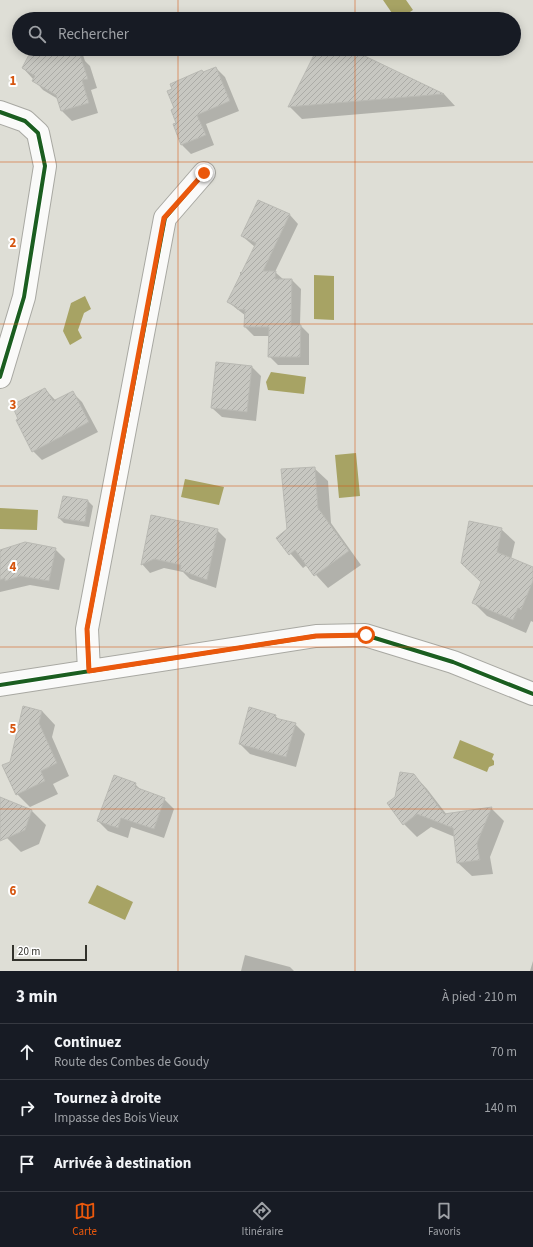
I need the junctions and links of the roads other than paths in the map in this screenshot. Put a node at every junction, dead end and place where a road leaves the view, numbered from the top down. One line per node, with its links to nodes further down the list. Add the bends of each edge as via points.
1 (0, 112): 3 (street, via 25,121 38,134 45,166 24,297)
2 (204, 173): 4 (street, via 164,218 87,629)
3 (0, 377)
4 (89, 671): 5 (street); 6 (street, via 316,636 366,635 453,662)
5 (0, 685)
6 (533, 694)

